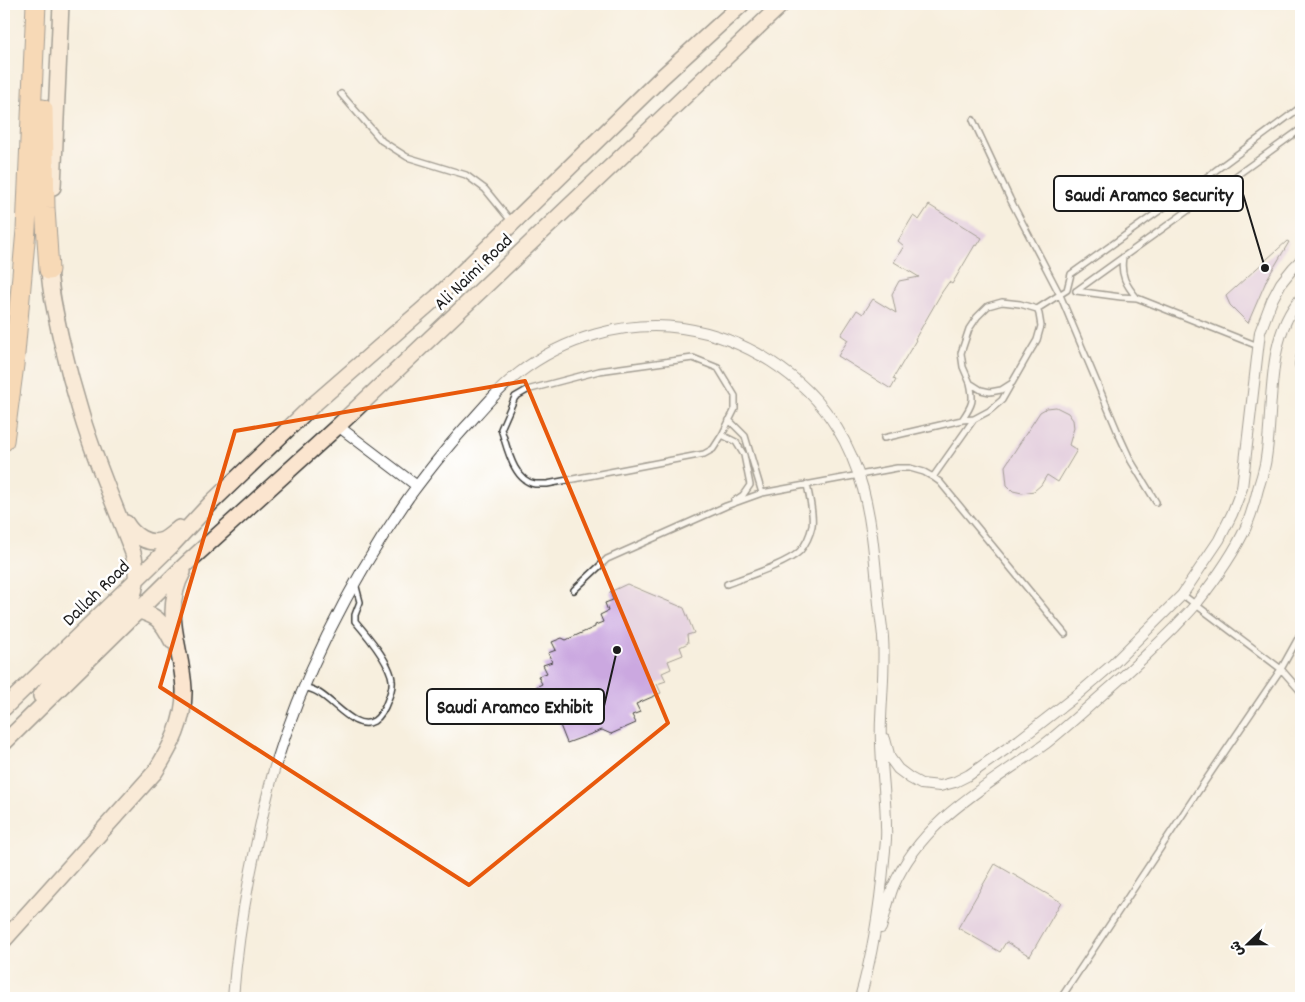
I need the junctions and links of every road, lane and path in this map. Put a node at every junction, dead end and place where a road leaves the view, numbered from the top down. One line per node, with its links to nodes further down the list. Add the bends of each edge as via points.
1 (36, 4): 32 (highway, via 26,230)
2 (41, 4): 14 (highway)
3 (61, 4): 14 (main road)
4 (742, 4): 10 (main road, Ali Naimi Road)
5 (782, 4): 29 (main road, Ali Naimi Road)
6 (341, 94): 10 (lane, via 382,141 407,156 466,174 485,189)
7 (1301, 106): 15 (lane, via 1071,274)
8 (972, 120): 17 (lane)
9 (1301, 129): 11 (lane)
10 (512, 223): 40 (main road, Ali Naimi Road, via 437,297 313,405)
11 (1123, 257): 16 (lane); 18 (lane, via 1123,275)
12 (1301, 260): 13 (street)
13 (1297, 267): 21 (street, via 1281,283 1272,300)
14 (49, 270): 35 (main road, via 70,378)
15 (1067, 290): 16 (lane); 17 (lane)
16 (1076, 291): 18 (lane)
17 (1060, 295): 20 (lane); 39 (lane, via 1131,461)
18 (1136, 298): 21 (lane)
19 (1301, 298): 48 (street, via 1288,315 1282,331 1275,362 1266,459 1254,506 1236,546)
20 (1037, 309): 24 (lane, via 1002,302 988,306 977,317 961,353); 25 (lane, via 1041,326 1037,340)
21 (1258, 346): 47 (street, via 1242,488 1219,540)
22 (1301, 350): 23 (lane, via 1298,364)
23 (1301, 377)
24 (970, 383): 25 (lane, via 990,392); 28 (lane, via 973,397)
25 (1012, 383): 26 (lane, via 1002,400)
26 (974, 419): 28 (lane); 34 (lane)
27 (729, 420): 30 (lane); 30 (lane, via 735,396 718,368 693,358 599,371 527,390 515,397 501,429 519,475 534,484 704,454 713,449); 38 (lane, via 745,436)
28 (962, 420): 31 (lane)
29 (338, 426): 37 (street); 42 (main road, Ali Naimi Road)
30 (722, 434): 41 (lane, via 736,442 744,455 750,485 743,495)
31 (884, 438)
32 (4, 441)
33 (858, 474): 34 (lane, via 910,468); 36 (lane); 37 (street, via 833,422 797,381 781,368 760,354 719,337 676,327 637,326 591,336 543,356 502,388); 58 (street, via 870,519 883,637)
34 (933, 476): 52 (lane)
35 (106, 483): 40 (main road, via 127,526 140,538 149,541 171,535); 43 (main road, via 133,553)
36 (807, 484): 38 (lane); 45 (lane, via 812,525 802,549 795,556)
37 (417, 486): 44 (street)
38 (762, 493): 41 (lane)
39 (1156, 502)
40 (212, 503): 43 (main road, Dallah Road)
41 (726, 506): 46 (lane, via 607,559)
42 (186, 564): 49 (main road); 54 (main road, via 176,588 172,615)
43 (136, 579): 49 (main road); 50 (main road, Dallah Road)
44 (355, 582): 55 (street); 55 (lane, via 360,602 355,622 383,658 392,680 384,710 375,721 361,722 345,715 317,691)
45 (727, 584)
46 (574, 590)
47 (1182, 595): 48 (lane); 58 (street, via 1077,695 998,756 955,782 940,786 921,784 898,769 890,758)
48 (1195, 605): 53 (lane); 61 (street, via 1129,673 1080,715 941,820 901,870)
49 (133, 609): 50 (main road, via 120,608); 54 (main road, via 160,620 174,643); 59 (main road)
50 (95, 619): 57 (main road, Dallah Road)
51 (1301, 633): 53 (lane)
52 (1066, 634)
53 (1282, 669): 56 (lane); 64 (lane)
54 (183, 673): 60 (main road, via 182,714 176,735 155,772)
55 (304, 688): 62 (street, via 275,768 260,827 243,916)
56 (1301, 692)
57 (4, 708)
58 (881, 718): 61 (street, via 887,830)
59 (4, 743)
60 (4, 940)
61 (872, 947): 63 (street)
62 (233, 998)
63 (860, 998)
64 (1061, 998)

